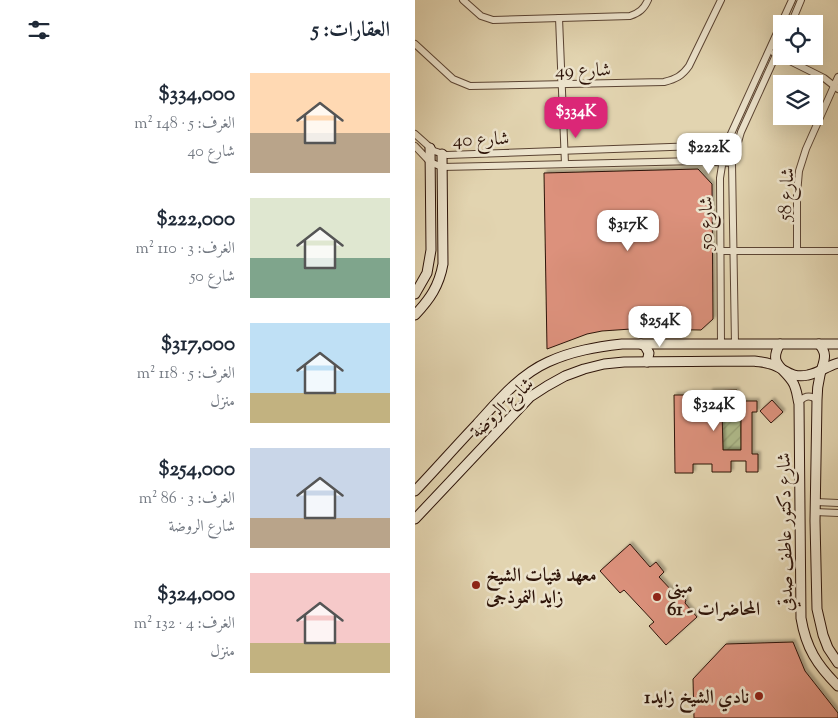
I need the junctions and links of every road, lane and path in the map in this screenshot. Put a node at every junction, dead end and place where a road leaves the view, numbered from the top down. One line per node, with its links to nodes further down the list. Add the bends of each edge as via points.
1 (463, 0): 7 (street, via 487,19)
2 (648, 0): 7 (street, via 645,7 630,16)
3 (721, 0): 15 (street, شارع 49, via 689,66 674,80)
4 (797, 1): 5 (street, شارع 50); 6 (street, شارع 50)
5 (787, 15)
6 (793, 15)
7 (559, 18): 15 (street)
8 (773, 41): 10 (street, شارع 50)
9 (415, 44): 15 (street, شارع 49, via 453,79 469,86)
10 (769, 50): 11 (street); 19 (street, شارع 50)
11 (773, 52)
12 (773, 63): 21 (street, شارع 50)
13 (799, 65): 16 (street)
14 (838, 77): 16 (street, شارع 58)
15 (562, 84): 22 (street)
16 (836, 88): 31 (street, شارع 58, via 799,171)
17 (415, 134): 20 (street, شارع 40)
18 (415, 146): 24 (street, شارع 40)
19 (725, 147): 21 (street, شارع 40); 22 (street, شارع 40); 25 (street, شارع 50)
20 (430, 148): 23 (street, شارع 40); 24 (street)
21 (735, 148): 26 (street, شارع 50)
22 (564, 150): 23 (street, شارع 40); 27 (street)
23 (442, 154): 28 (street)
24 (430, 162): 28 (street, شارع 40); 33 (street, via 430,261)
25 (722, 162): 26 (street, شارع 40); 27 (street, شارع 40); 29 (street, شارع 50)
26 (732, 163): 30 (street, شارع 50)
27 (565, 164): 28 (street, شارع 40)
28 (442, 167): 34 (street, via 443,264 435,290)
29 (721, 251): 30 (street); 37 (street, شارع 50)
30 (733, 251): 31 (street); 38 (street, شارع 50)
31 (797, 251): 32 (street)
32 (838, 251)
33 (415, 294)
34 (415, 315)
35 (641, 344): 36 (street, شارع الروضة); 43 (street, via 648,349); 49 (street, شارع الروضة, via 572,352 527,375 508,391)
36 (666, 344): 37 (street, شارع الروضة); 42 (street, via 667,354)
37 (721, 344): 38 (street, شارع الروضة)
38 (735, 344): 39 (street, شارع الروضة)
39 (781, 344): 40 (street, شارع الروضة); 46 (street, via 776,355)
40 (819, 344): 41 (street, شارع الروضة); 45 (street, via 825,353)
41 (838, 344)
42 (675, 361): 43 (street, شارع الروضة); 46 (street, شارع الروضة, via 754,361 772,364)
43 (647, 362): 54 (street, شارع الروضة, via 590,368 565,376 530,397)
44 (838, 363): 45 (street, شارع الروضة)
45 (821, 369): 46 (street, شارع الروضة, via 802,376); 47 (street, شارع دكتور عاطف صدقي)
46 (782, 371): 48 (street, شارع دكتور عاطف صدقي, via 792,381)
47 (817, 400): 48 (street, via 806,396); 50 (street, شارع دكتور عاطف صدقي)
48 (799, 404): 56 (street, شارع دكتور عاطف صدقي, via 801,618 812,654)
49 (415, 491)
50 (816, 502): 51 (street); 52 (street, شارع دكتور عاطف صدقي)
51 (838, 503)
52 (815, 512): 53 (street); 55 (street, شارع دكتور عاطف صدقي, via 819,623 828,648)
53 (838, 513)
54 (415, 519)
55 (838, 663)
56 (838, 686)

